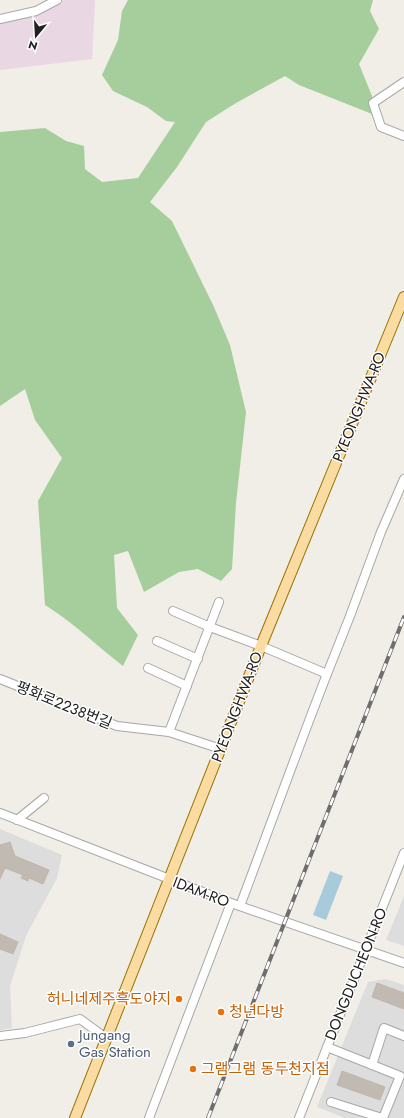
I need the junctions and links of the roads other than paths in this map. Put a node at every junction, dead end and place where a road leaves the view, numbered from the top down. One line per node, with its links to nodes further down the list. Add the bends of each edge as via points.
1 (57, 0): 2 (street, via 36,11)
2 (0, 19)
3 (403, 85): 4 (street, via 373,102 381,127)
4 (404, 136)
5 (404, 297): 11 (main road, PYEONGHWA-RO)
6 (404, 479): 14 (street)
7 (219, 602): 9 (street)
8 (174, 611): 9 (street)
9 (210, 627): 11 (street); 12 (street)
10 (157, 641): 12 (street)
11 (261, 646): 14 (street); 18 (main road, PYEONGHWA-RO)
12 (198, 659): 16 (street)
13 (148, 668): 16 (street)
14 (327, 674): 25 (street)
15 (0, 679): 17 (street, 평화로2238번길, via 117,726)
16 (187, 686): 17 (street)
17 (170, 732): 18 (street, 평화로2238번길)
18 (222, 749): 23 (main road, PYEONGHWA-RO)
19 (44, 798): 21 (street)
20 (0, 813): 21 (street, IDAM-RO)
21 (17, 820): 23 (street, IDAM-RO)
22 (404, 853): 26 (street, DONGDUCHEON-RO)
23 (168, 880): 24 (street, IDAM-RO); 30 (main road, PYEONGHWA-RO)
24 (231, 903): 25 (street, IDAM-RO); 35 (street)
25 (240, 906): 26 (street, IDAM-RO)
26 (366, 949): 27 (street, IDAM-RO); 31 (street, DONGDUCHEON-RO)
27 (404, 963)
28 (0, 1036): 30 (street, via 24,1033 80,1019)
29 (404, 1036): 32 (street, via 384,1028)
30 (106, 1038): 34 (main road, PYEONGHWA-RO)
31 (328, 1047): 32 (street); 36 (street, DONGDUCHEON-RO)
32 (372, 1065): 37 (street, via 400,1076)
33 (330, 1102): 37 (street)
34 (75, 1118)
35 (149, 1118)
36 (300, 1118)
37 (382, 1118)

